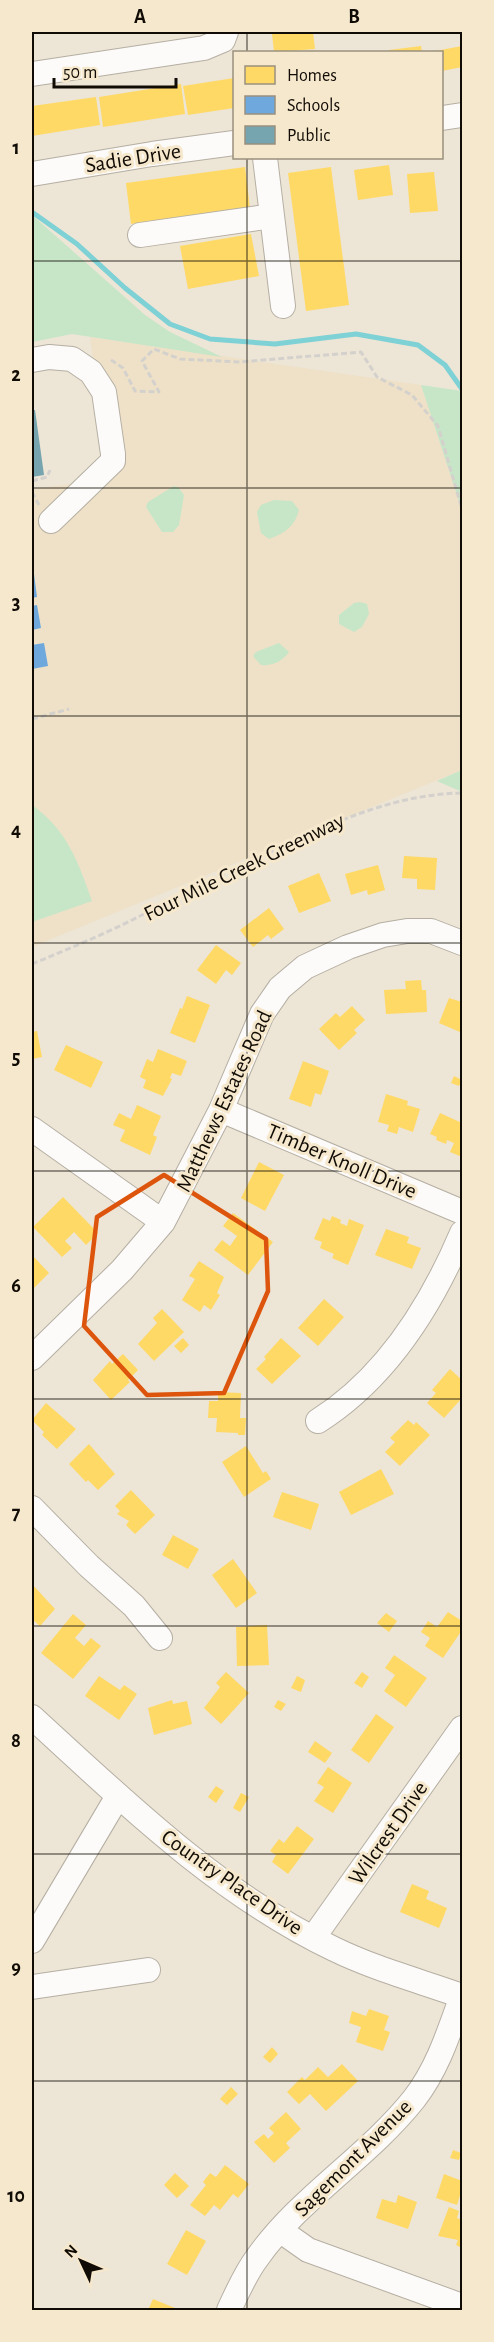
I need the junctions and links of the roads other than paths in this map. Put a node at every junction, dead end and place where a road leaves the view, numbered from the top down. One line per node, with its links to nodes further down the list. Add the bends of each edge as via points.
1 (226, 32): 2 (street, via 223,40 204,48)
2 (32, 74)
3 (462, 115): 4 (street)
4 (443, 118)
5 (233, 143): 7 (street, Sadie Drive)
6 (265, 159): 8 (street)
7 (32, 174)
8 (272, 216): 9 (street); 10 (street)
9 (140, 236)
10 (283, 306)
11 (32, 360): 12 (street, via 72,358 91,372 104,392 113,454 113,461)
12 (47, 516)
13 (462, 943): 14 (street, Matthews Estates Road, via 431,931 407,931 348,947 305,967 280,988 262,1014)
14 (221, 1110): 16 (street, Timber Knoll Drive); 17 (street, Matthews Estates Road)
15 (32, 1129): 17 (street)
16 (462, 1212)
17 (163, 1222): 19 (street, Matthews Estates Road, via 122,1270)
18 (462, 1233): 20 (street, via 432,1296 391,1355 364,1387)
19 (32, 1358)
20 (318, 1421)
21 (32, 1508): 22 (street, via 134,1606)
22 (160, 1638)
23 (32, 1717): 25 (street, Country Place Drive)
24 (462, 1728): 26 (street, Wilcrest Drive)
25 (118, 1796): 26 (street, Country Place Drive, via 194,1860 258,1906); 27 (street)
26 (313, 1938): 30 (street, Country Place Drive, via 352,1958)
27 (32, 1941)
28 (148, 1970): 29 (street)
29 (32, 1987)
30 (462, 1996): 31 (street, Sagemont Avenue, via 444,2048 413,2099)
31 (281, 2231): 32 (street, via 308,2250); 33 (street, Sagemont Avenue, via 246,2274)
32 (462, 2306)
33 (229, 2310)

